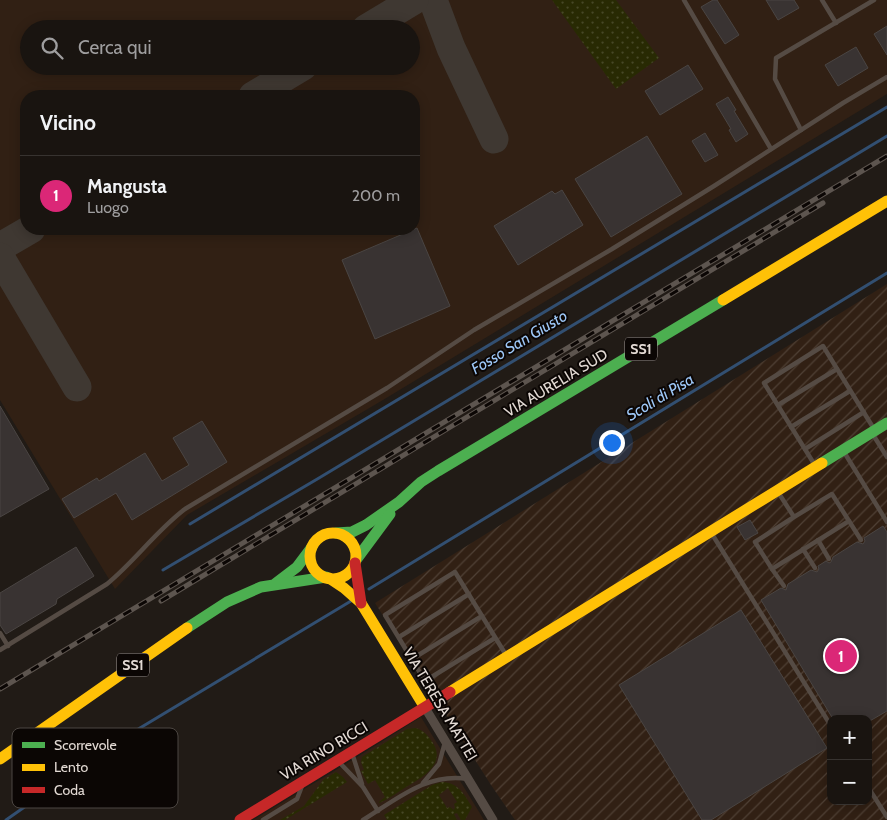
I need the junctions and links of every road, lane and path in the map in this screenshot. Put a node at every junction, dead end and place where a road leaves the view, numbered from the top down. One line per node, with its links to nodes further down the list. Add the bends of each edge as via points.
1 (684, 0): 7 (lane)
2 (822, 0): 4 (lane)
3 (874, 0): 4 (lane)
4 (836, 23): 6 (lane, via 776,58 776,79)
5 (887, 77): 6 (lane)
6 (801, 130): 7 (lane)
7 (770, 150): 44 (lane, via 474,330 387,388 185,509 107,584)
8 (887, 201): 21 (main road, VIA AURELIA SUD / SS1, via 438,471)
9 (837, 369): 10 (lane); 11 (lane); 11 (lane, via 823,346 764,383)
10 (850, 391): 12 (lane); 14 (lane)
11 (778, 405): 14 (lane)
12 (864, 412): 15 (lane); 16 (lane)
13 (887, 423): 15 (main road, VIA RINO RICCI)
14 (791, 427): 16 (lane)
15 (873, 431): 17 (main road, VIA RINO RICCI); 18 (lane)
16 (805, 448): 19 (lane)
17 (843, 450): 19 (main road, VIA RINO RICCI); 24 (lane)
18 (887, 457)
19 (816, 467): 20 (main road, VIA RINO RICCI)
20 (778, 491): 22 (lane); 25 (main road, VIA RINO RICCI)
21 (399, 502): 26 (main road, SS1, via 359,529); 32 (main road, SS1)
22 (794, 518): 23 (lane, via 832,494); 34 (lane, via 755,542)
23 (849, 521): 27 (lane); 28 (lane)
24 (887, 522)
25 (711, 532): 46 (main road, VIA RINO RICCI); 49 (lane)
26 (336, 533): 29 (main road, SS1, via 326,533); 32 (main road, via 350,540 355,549)
27 (818, 540): 30 (lane); 31 (lane)
28 (860, 540)
29 (312, 546): 35 (main road, via 313,566); 36 (main road, SS1, via 292,572)
30 (804, 550): 33 (lane); 34 (lane)
31 (829, 559)
32 (355, 561): 35 (main road, SS1, via 346,574); 39 (main road)
33 (815, 568)
34 (772, 569): 37 (lane)
35 (327, 578): 36 (main road, SS1); 39 (main road)
36 (274, 584): 50 (main road, SS1, via 226,602)
37 (784, 586)
38 (469, 594): 40 (lane); 42 (lane); 42 (lane, via 455,572 408,600 385,615)
39 (361, 603): 48 (main road, VIA TERESA MATTEI)
40 (482, 616): 43 (lane); 47 (lane)
41 (0, 633): 44 (lane)
42 (399, 637): 47 (lane)
43 (495, 638): 46 (lane); 47 (lane, via 425,680)
44 (8, 646): 45 (lane)
45 (0, 650)
46 (507, 656): 48 (main road, VIA RINO RICCI)
47 (412, 659)
48 (424, 706): 51 (street, VIA TERESA MATTEI); 53 (main road, VIA RINO RICCI)
49 (827, 720)
50 (44, 728)
51 (445, 741): 56 (street, VIA TERESA MATTEI); 58 (lane, via 439,764)
52 (12, 751): 54 (main road, SS1)
53 (352, 752): 55 (main road, VIA RINO RICCI); 59 (lane)
54 (0, 759)
55 (337, 760): 57 (main road, VIA RINO RICCI); 59 (lane)
56 (469, 779): 58 (lane, via 443,778); 63 (street, VIA TERESA MATTEI)
57 (304, 780): 64 (main road, VIA RINO RICCI); 65 (lane, via 297,799)
58 (422, 784): 61 (lane)
59 (363, 787): 61 (lane)
60 (872, 793): 62 (lane)
61 (378, 811): 66 (lane)
62 (887, 817)
63 (490, 819)
64 (240, 820)
65 (263, 820)
66 (363, 820)

